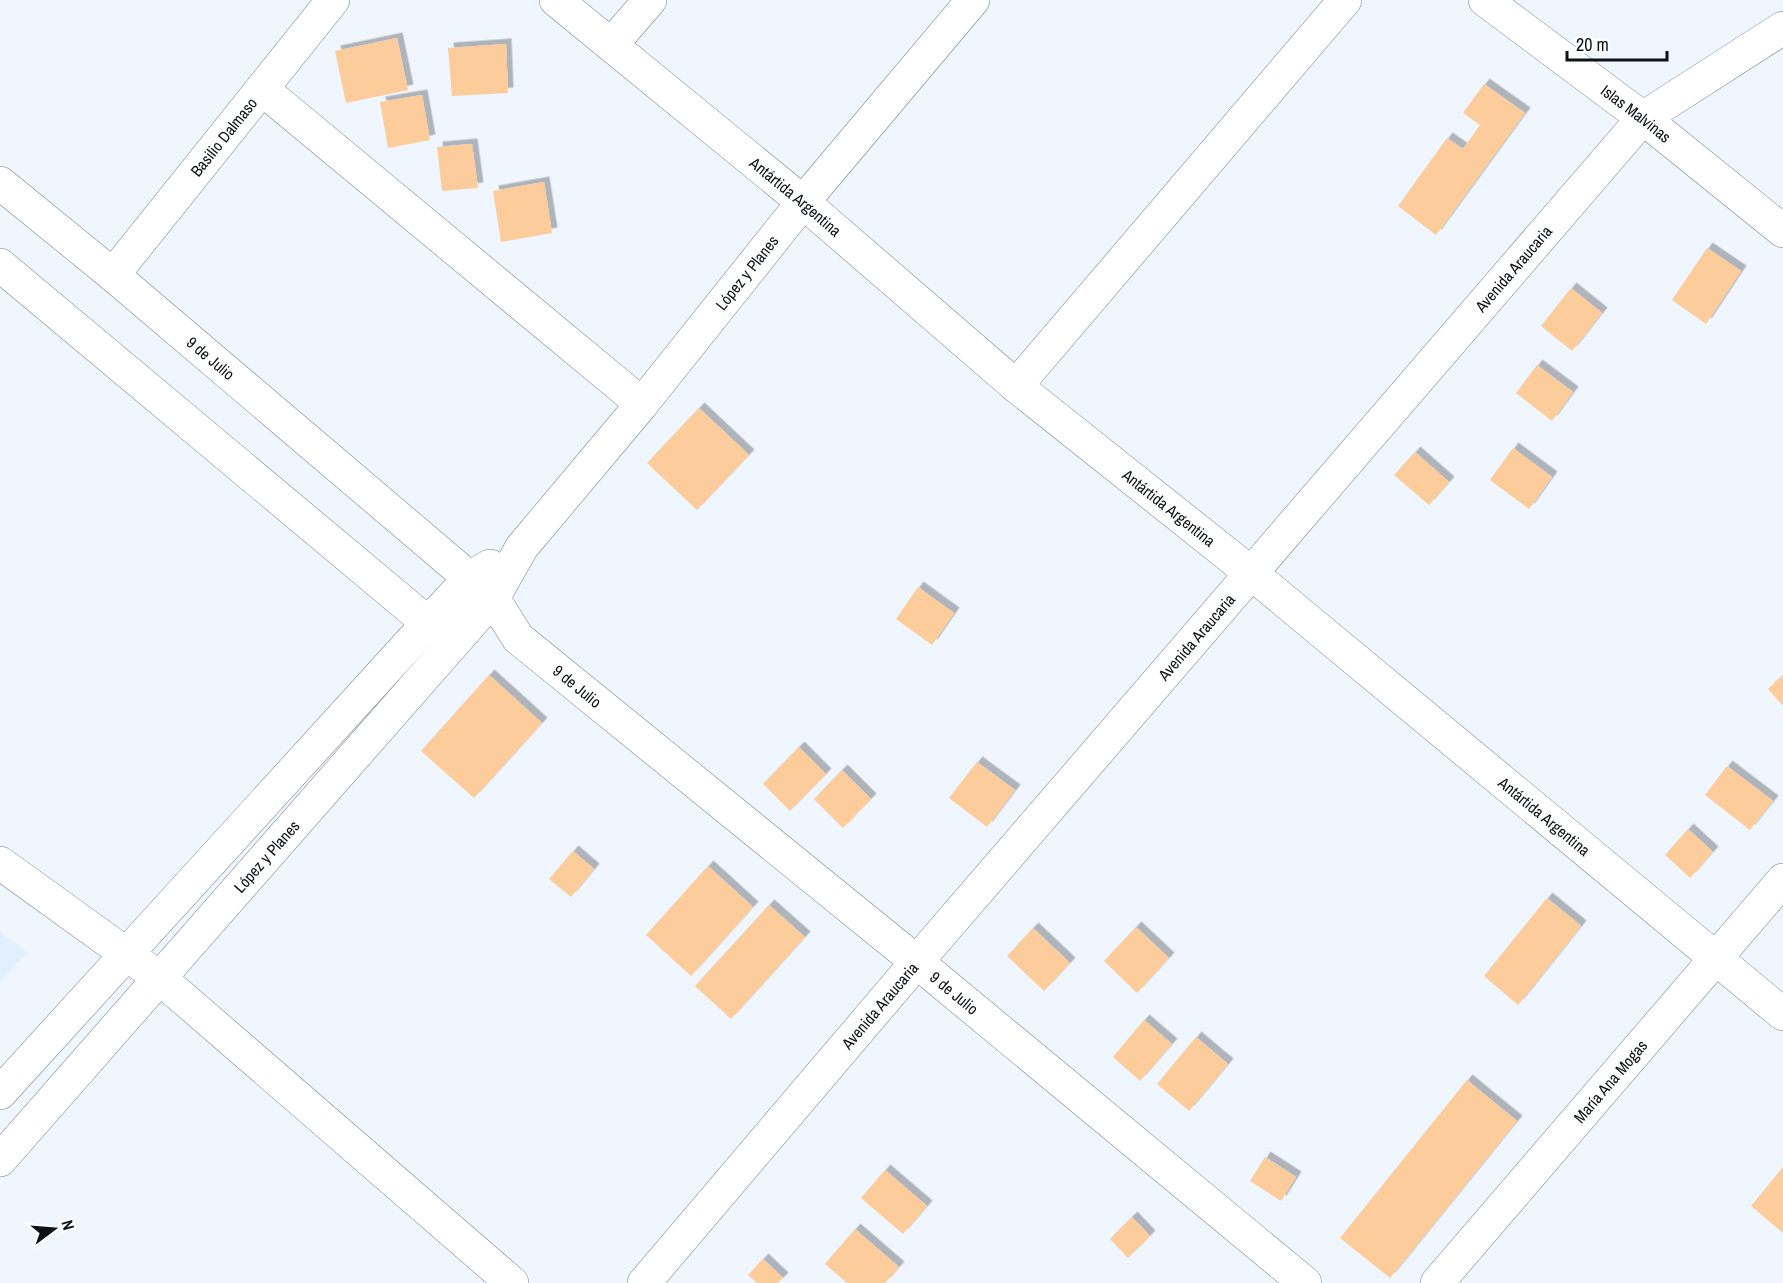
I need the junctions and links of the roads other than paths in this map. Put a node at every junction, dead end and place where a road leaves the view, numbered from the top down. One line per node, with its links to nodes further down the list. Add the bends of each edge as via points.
1 (333, 0): 9 (street, Basilio Dalmaso)
2 (556, 0): 8 (street, Antártida Argentina)
3 (650, 0): 8 (street)
4 (974, 0): 12 (street, López y Planes)
5 (1345, 0): 16 (street)
6 (1485, 0): 10 (street, Islas Malvinas)
7 (1783, 28): 10 (street, Avenida Araucaria)
8 (611, 45): 12 (street, Antártida Argentina)
9 (262, 88): 15 (street, Basilio Dalmaso); 17 (street)
10 (1643, 118): 13 (street, Islas Malvinas); 18 (street, Avenida Araucaria)
11 (0, 183): 15 (street, 9 de Julio)
12 (803, 202): 16 (street, Antártida Argentina); 17 (street, López y Planes)
13 (1783, 231)
14 (0, 265): 20 (street)
15 (113, 275): 19 (street, 9 de Julio)
16 (1016, 386): 18 (street, Antártida Argentina)
17 (642, 404): 19 (street, López y Planes, via 522,547)
18 (1251, 573): 26 (street, Antártida Argentina); 27 (street, Avenida Araucaria)
19 (482, 588): 20 (street, López y Planes); 21 (street, López y Planes); 22 (street, 9 de Julio)
20 (428, 623): 21 (street, 9 de Julio); 25 (street, López y Planes)
21 (466, 629): 22 (street, 9 de Julio); 28 (street, López y Planes)
22 (518, 638): 27 (street, 9 de Julio)
23 (0, 863): 25 (street)
24 (1783, 880): 26 (street, María Ana Mogas)
25 (126, 954): 28 (street); 30 (street, López y Planes)
26 (1718, 958): 29 (street, Antártida Argentina); 35 (street, María Ana Mogas)
27 (916, 962): 33 (street, Avenida Araucaria); 34 (street, 9 de Julio)
28 (161, 979): 31 (street, López y Planes); 32 (street)
29 (1783, 1014)
30 (0, 1093)
31 (0, 1160)
32 (512, 1283)
33 (644, 1283)
34 (1305, 1283)
35 (1437, 1283)

